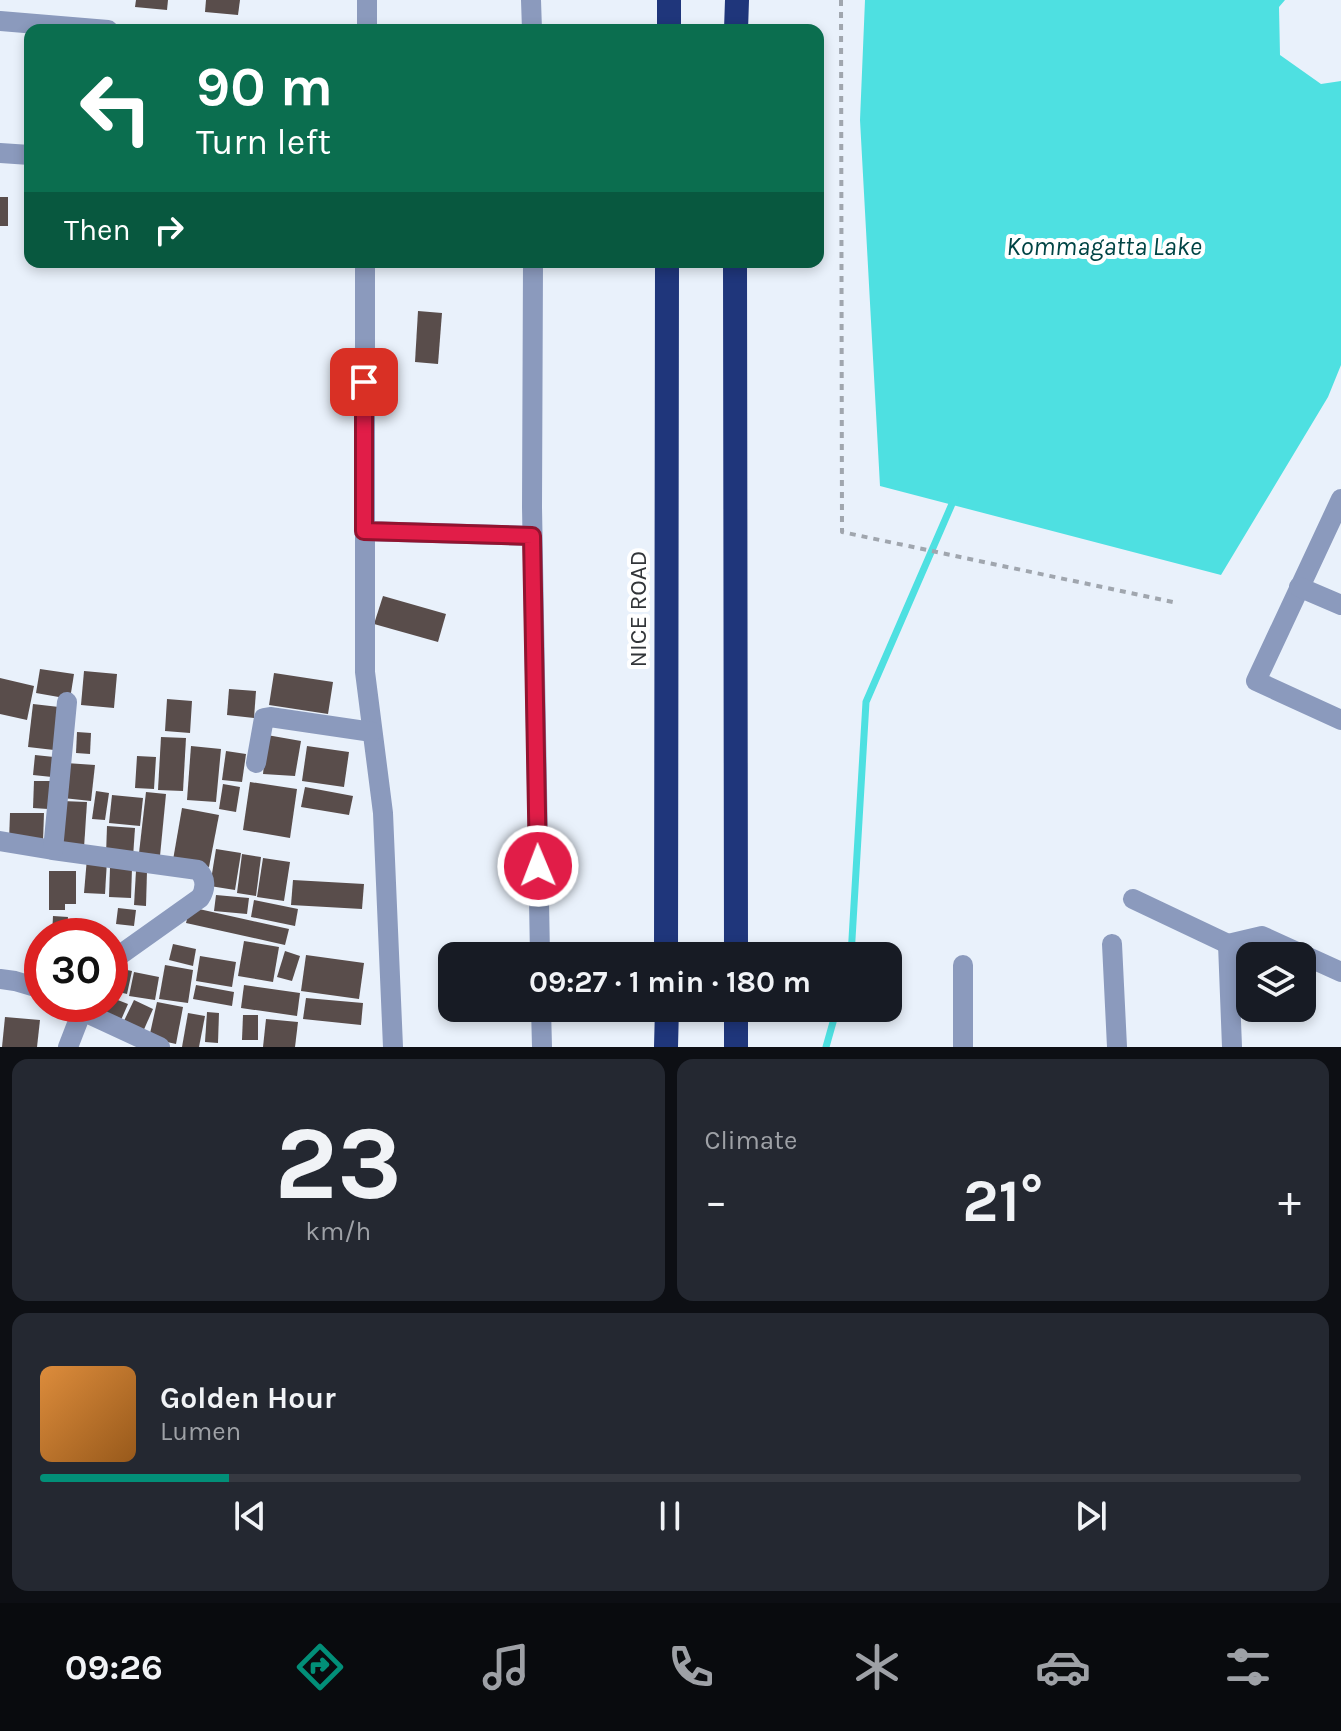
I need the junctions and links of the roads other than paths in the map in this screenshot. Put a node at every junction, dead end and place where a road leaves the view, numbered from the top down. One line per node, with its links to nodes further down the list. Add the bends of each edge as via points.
1 (367, 0): 7 (street)
2 (531, 0): 8 (street)
3 (669, 0): 9 (highway)
4 (737, 0): 10 (highway)
5 (0, 21): 6 (street)
6 (36, 24)
7 (367, 24)
8 (532, 24)
9 (669, 24)
10 (736, 24)
11 (0, 153): 12 (street)
12 (24, 155)
13 (365, 268): 18 (street)
14 (533, 268): 19 (street)
15 (667, 268): 30 (highway, NICE ROAD)
16 (735, 268): 31 (highway)
17 (1341, 499): 20 (street)
18 (364, 531): 19 (street); 24 (street, via 365,672)
19 (532, 536): 29 (street)
20 (1299, 587): 21 (street); 23 (street, via 1256,681)
21 (1341, 605)
22 (67, 702): 27 (street)
23 (1341, 720)
24 (372, 732): 25 (street, via 264,718); 46 (street, via 383,813)
25 (256, 763)
26 (0, 841): 27 (street)
27 (53, 850): 34 (street, via 201,873 200,898)
28 (1133, 899): 33 (street)
29 (540, 942)
30 (666, 942)
31 (736, 942)
32 (1112, 944): 51 (street)
33 (1228, 944): 36 (street, via 1262,936); 52 (street)
34 (128, 949)
35 (963, 965): 50 (street)
36 (1341, 972)
37 (0, 979): 38 (street)
38 (24, 984)
39 (74, 1022): 44 (street)
40 (107, 1022): 45 (street)
41 (541, 1022): 47 (street)
42 (667, 1022): 48 (highway)
43 (736, 1022): 49 (highway)
44 (68, 1047)
45 (160, 1047)
46 (393, 1047)
47 (542, 1047)
48 (666, 1047)
49 (736, 1047)
50 (963, 1047)
51 (1117, 1047)
52 (1232, 1047)

